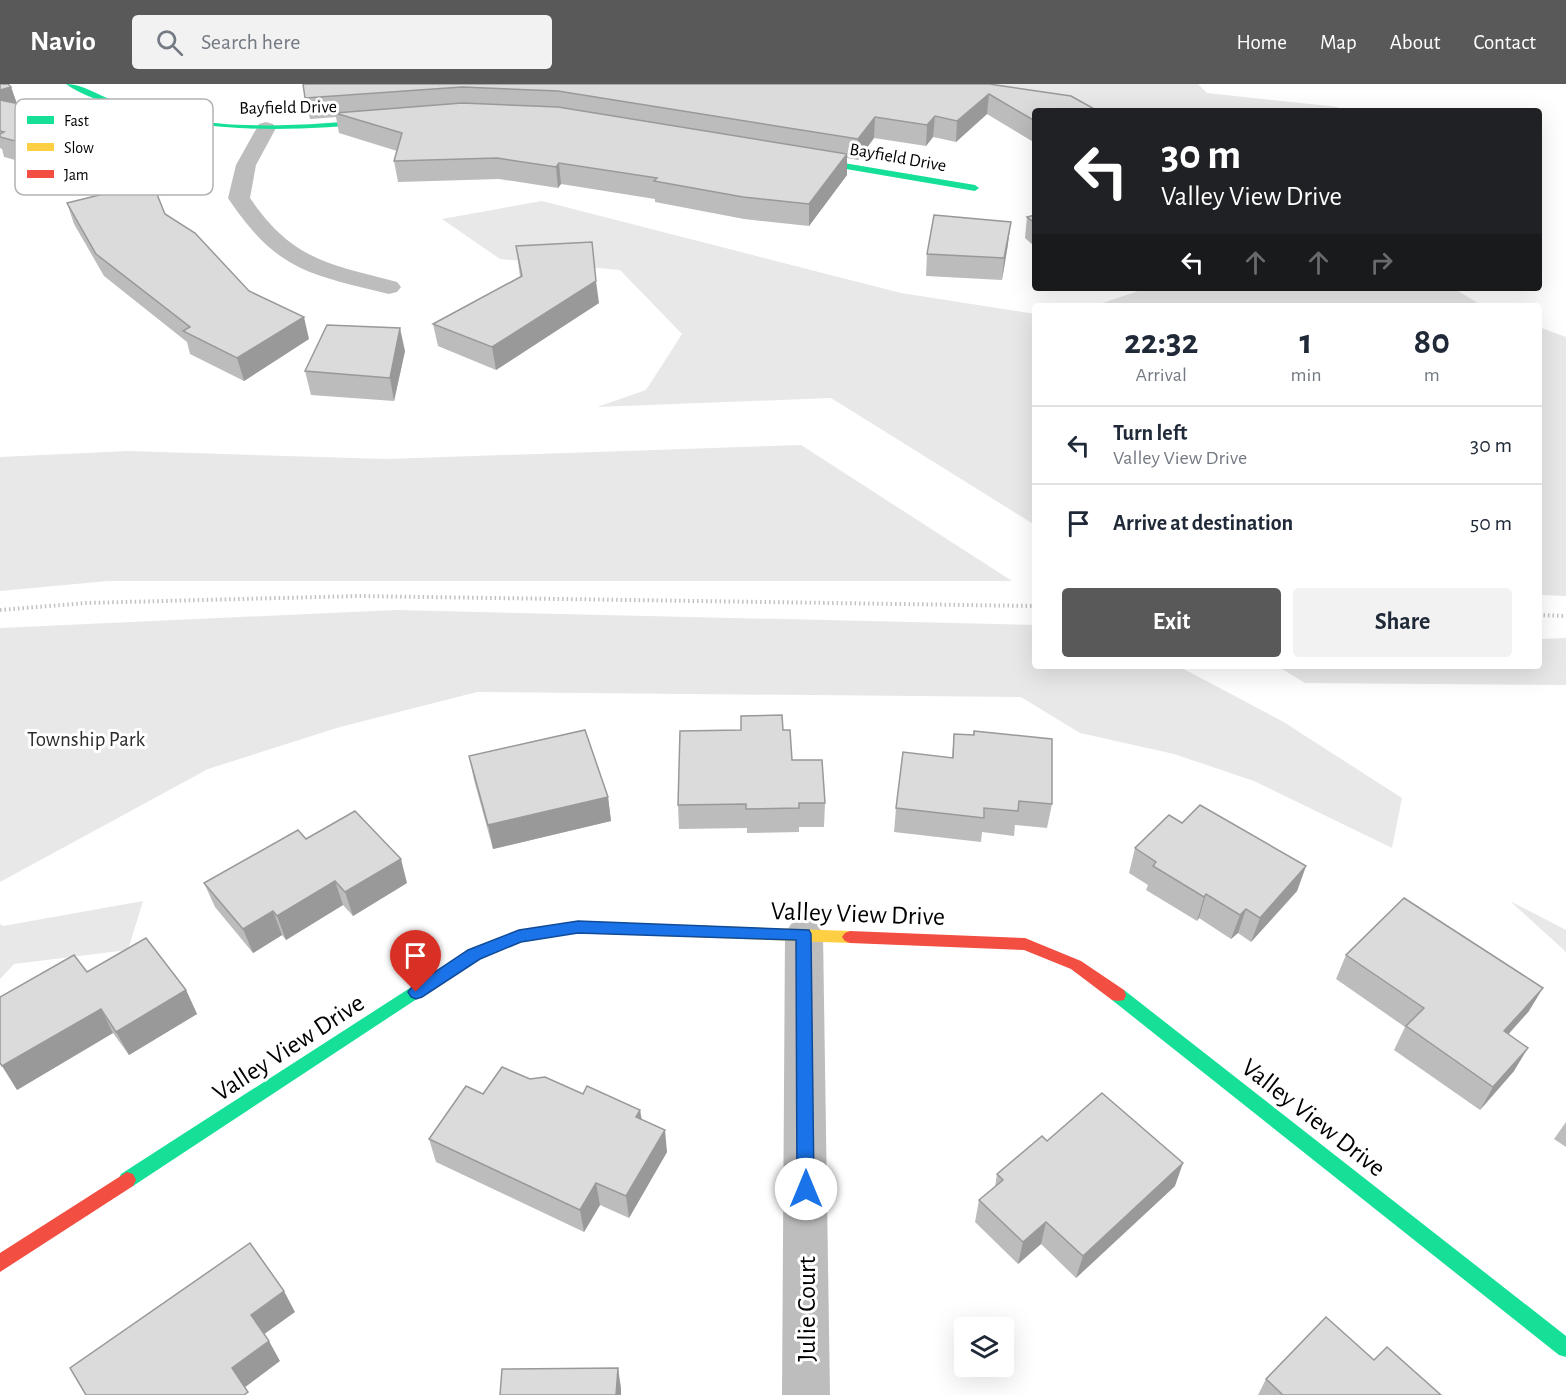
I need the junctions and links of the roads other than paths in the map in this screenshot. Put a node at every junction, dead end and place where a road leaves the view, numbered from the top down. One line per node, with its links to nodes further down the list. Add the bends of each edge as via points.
1 (70, 84): 2 (street, Bayfield Drive)
2 (99, 99)
3 (393, 119): 5 (street, Bayfield Drive)
4 (213, 123): 5 (street, Bayfield Drive)
5 (266, 128): 8 (street, via 246,165 239,198 256,224 308,264)
6 (788, 157): 7 (street, Bayfield Drive)
7 (975, 188)
8 (389, 287)
9 (804, 934): 10 (street, Valley View Drive, via 578,927 519,936 474,954); 11 (street, Valley View Drive, via 1025,944 1076,965); 12 (street, Julie Court)
10 (0, 1263)
11 (1566, 1348)
12 (806, 1395)

